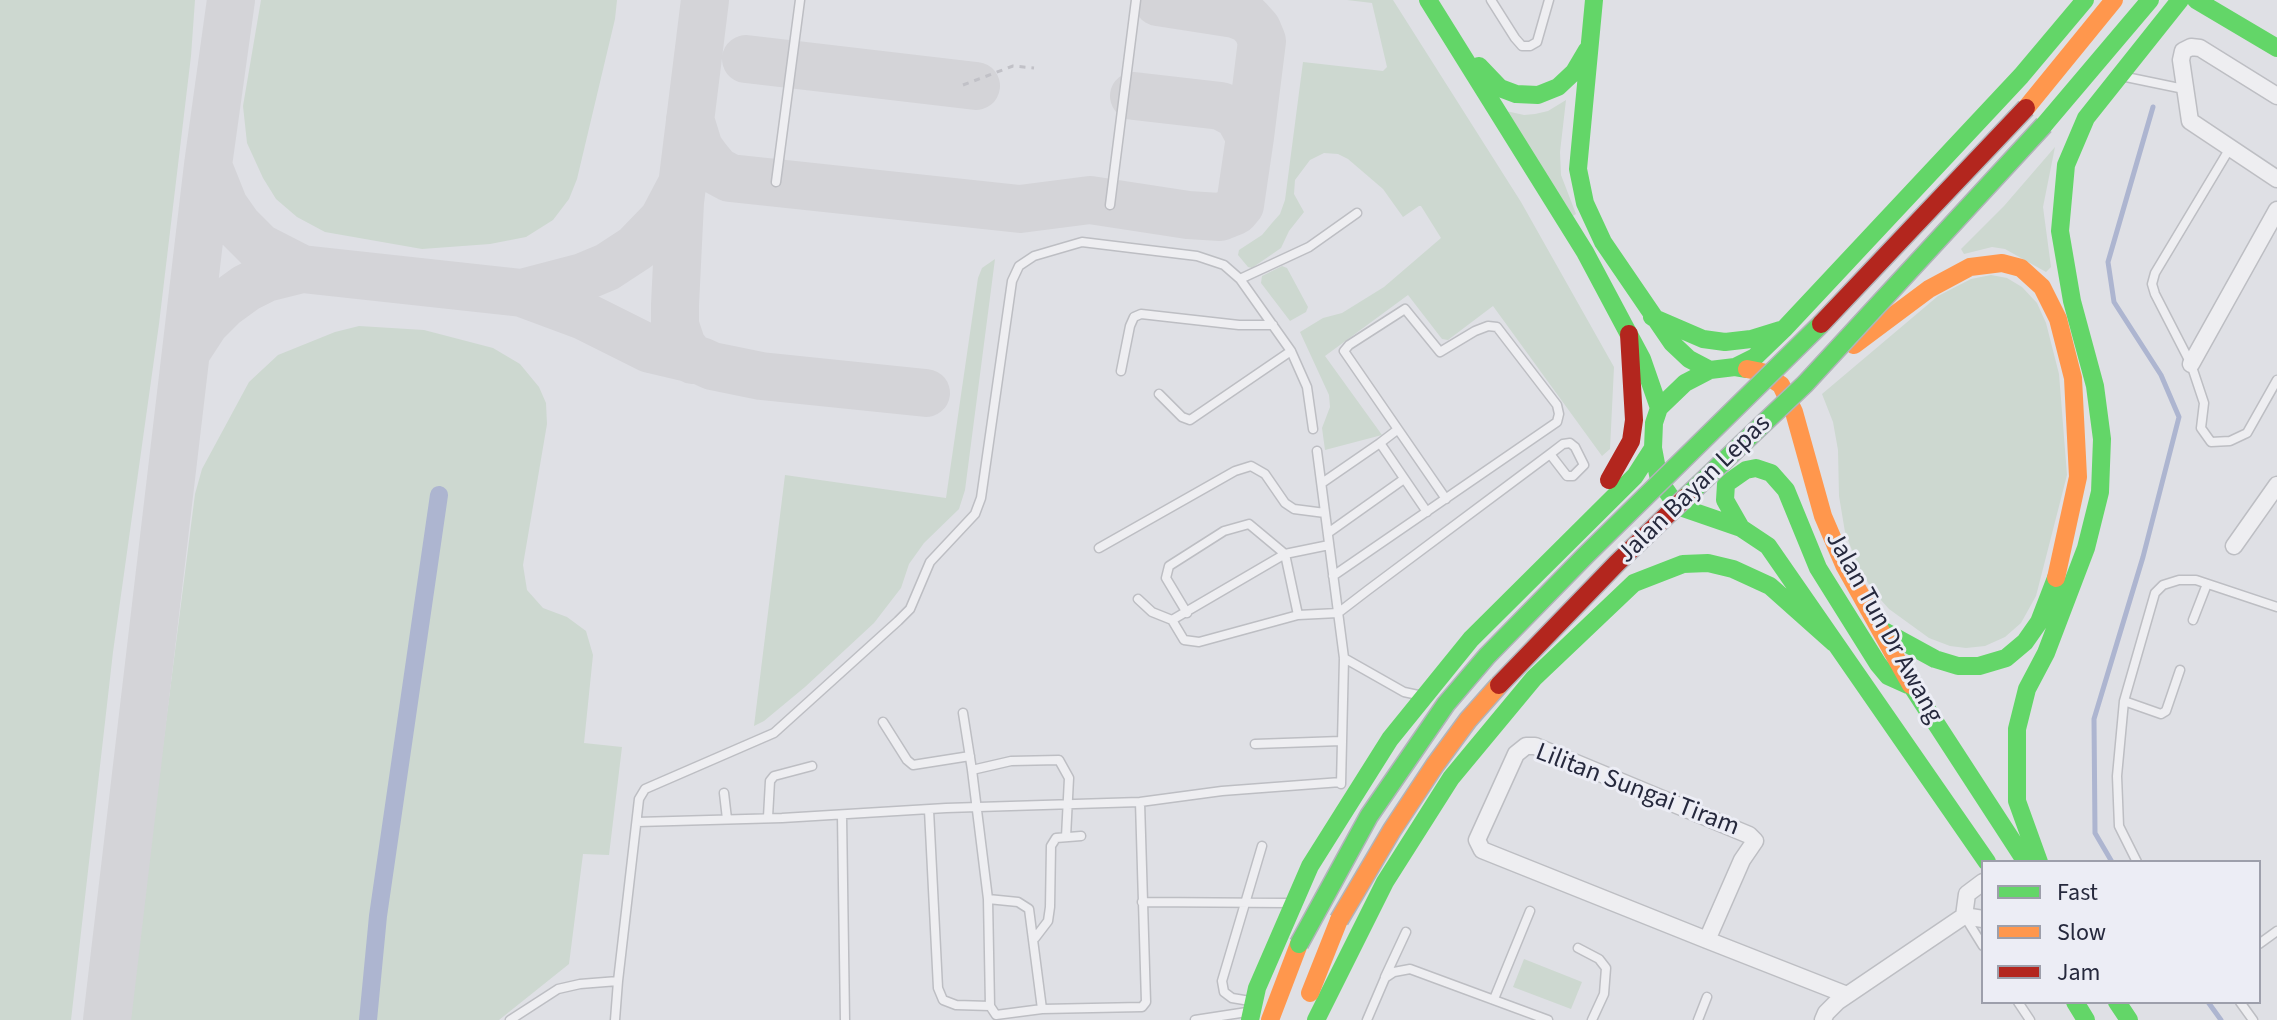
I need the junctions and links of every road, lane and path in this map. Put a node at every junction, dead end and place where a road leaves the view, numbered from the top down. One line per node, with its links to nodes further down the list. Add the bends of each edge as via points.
1 (800, 0): 22 (lane)
2 (1136, 0): 23 (lane)
3 (1428, 0): 12 (main road)
4 (1491, 0): 5 (lane, via 1522,46 1537,42)
5 (1549, 0)
6 (1594, 0): 13 (main road)
7 (2085, 0): 29 (main road, via 2021,76)
8 (2114, 0): 126 (main road, Jalan Bayan Lepas, bridge, via 2026,108 1781,366 1585,556 1446,704 1369,816 1299,944)
9 (2150, 0): 37 (main road, Jalan Bayan Lepas, bridge, via 2044,125)
10 (2180, 0): 16 (main road)
11 (2196, 0): 14 (main road)
12 (1449, 34): 13 (main road, via 1500,88 1516,94 1538,95 1558,87); 30 (main road, via 1585,252)
13 (1590, 44): 27 (main road, via 1578,169 1585,203 1603,242)
14 (2277, 48)
15 (1034, 68): 17 (path, via 1013,66)
16 (2121, 76): 18 (lane); 98 (main road, via 2086,118 2066,165 2060,231 2095,386 2102,452 2100,492 2086,548 2027,689 2017,729 2017,801)
17 (963, 85)
18 (2184, 89): 19 (street, via 2181,60 2191,47); 20 (street, via 2190,121)
19 (2277, 96)
20 (2231, 148): 21 (street); 32 (lane, via 2152,284)
21 (2277, 179)
22 (776, 182)
23 (1110, 205)
24 (2277, 210): 32 (street)
25 (1357, 213): 26 (lane, via 1309,247)
26 (1240, 279): 28 (lane); 92 (lane, via 1224,265 1197,256 1082,242 1034,256 1019,266 1012,281 981,498 975,514 930,562 910,609 774,733 645,789)
27 (1652, 317): 29 (main road, via 1703,339 1725,342); 34 (main road, via 1689,359)
28 (1273, 325): 31 (lane); 35 (lane, via 1141,314 1130,326)
29 (1784, 329): 33 (main road, via 1755,357)
30 (1629, 334): 39 (main road); 56 (main road, via 1631,441)
31 (1291, 351): 38 (lane, via 1200,417 1182,417); 40 (lane, via 1307,387)
32 (2191, 364): 36 (lane, via 2204,403 2201,428 2211,442 2247,433)
33 (1735, 367): 34 (main road, Jalan Tun Dr Awang); 68 (main road, Jalan Tun Dr Awang, via 1762,372 1781,385 1794,412 1823,516)
34 (1710, 370): 39 (main road, Jalan Tun Dr Awang, via 1673,392)
35 (1121, 371)
36 (2277, 380)
37 (1805, 384): 68 (main road, bridge, via 1895,312 1970,267 2002,263 2021,268 2042,287 2058,319 2073,378 2078,477 2062,562 2039,622 2006,658 1979,666 1935,659); 127 (main road, Jalan Bayan Lepas, bridge, via 1617,563 1468,720 1392,830 1339,920)
38 (1159, 394)
39 (1659, 408): 43 (main road, Jalan Tun Dr Awang)
40 (1313, 429)
41 (1397, 430): 42 (lane); 49 (lane); 49 (lane, via 1344,351 1405,309 1440,352 1475,331 1497,327 1557,405 1557,422)
42 (1380, 443): 46 (lane); 47 (lane)
43 (1653, 448): 52 (main road, Jalan Tun Dr Awang, via 1659,480 1670,496 1695,514); 56 (main road, via 1635,476)
44 (1317, 451): 47 (lane)
45 (1550, 454): 45 (lane, via 1567,476 1584,465 1570,443); 64 (lane)
46 (1404, 479): 50 (lane); 53 (lane)
47 (1322, 483): 51 (lane)
48 (2277, 485): 55 (street)
49 (1446, 499): 50 (lane)
50 (1427, 512): 59 (lane)
51 (1325, 513): 53 (lane); 57 (lane, via 1294,509 1265,474 1251,466)
52 (1741, 528): 69 (main road, Jalan Tun Dr Awang, via 1768,546); 72 (main road, via 1725,500 1726,484 1746,470 1771,473 1786,490 1818,568 1878,664 1888,676)
53 (1328, 533): 54 (lane)
54 (1329, 545): 58 (lane); 59 (lane)
55 (2234, 546)
56 (1562, 547): 73 (main road)
57 (1099, 548)
58 (1285, 554): 63 (lane); 63 (lane, via 1249,524 1224,531 1169,566 1166,578); 65 (lane)
59 (1333, 576): 64 (lane)
60 (2207, 584): 62 (lane); 67 (lane); 74 (lane, via 2179,580 2155,593)
61 (1138, 599): 66 (lane)
62 (2277, 607)
63 (1187, 613): 66 (lane)
64 (1338, 613): 65 (lane); 70 (lane)
65 (1298, 615): 66 (lane, via 1199,642 1184,640)
66 (1172, 620)
67 (2193, 620)
68 (1882, 630): 72 (main road, Jalan Tun Dr Awang)
69 (1834, 643): 96 (main road, Jalan Tun Dr Awang); 128 (main road, via 1770,586 1733,569 1683,564 1634,583 1534,678 1451,778 1385,882)
70 (1344, 658): 73 (lane, via 1404,692); 77 (lane)
71 (2180, 670): 74 (lane, via 2161,714)
72 (1912, 687): 97 (main road, Jalan Tun Dr Awang)
73 (1423, 696): 88 (main road)
74 (2124, 701): 99 (lane, via 2119,826)
75 (963, 713): 79 (lane)
76 (883, 722): 79 (lane, via 913,765)
77 (1341, 741): 78 (lane); 82 (lane)
78 (1255, 744)
79 (970, 756): 81 (lane)
80 (812, 766): 90 (lane, via 774,776)
81 (972, 770): 85 (lane, via 1011,761 1059,760 1069,778); 86 (lane)
82 (1341, 782): 84 (lane); 88 (lane)
83 (724, 793): 91 (lane)
84 (1140, 802): 85 (lane); 103 (lane)
85 (1067, 803): 86 (lane); 94 (lane)
86 (976, 808): 87 (lane); 101 (lane)
87 (929, 810): 89 (lane); 118 (lane, via 938,988 943,1000 956,1005)
88 (1342, 813): 104 (main road)
89 (842, 815): 90 (lane); 124 (lane)
90 (768, 817): 91 (lane)
91 (727, 819): 92 (lane)
92 (637, 822): 114 (lane)
93 (1081, 836): 94 (lane)
94 (1066, 837): 109 (lane, via 1056,838 1051,846 1048,921)
95 (1262, 846): 102 (lane)
96 (1986, 860)
97 (2025, 860)
98 (2038, 860)
99 (2136, 860)
100 (1981, 884): 106 (street, via 1967,894)
101 (988, 899): 109 (lane, via 1027,907); 118 (lane)
102 (1246, 901): 103 (lane); 104 (lane); 120 (lane, via 1222,981 1224,992)
103 (1142, 902): 119 (lane, via 1142,1007)
104 (1292, 903): 120 (main road)
105 (1530, 911): 117 (lane)
106 (1964, 916): 107 (street); 111 (lane); 115 (street)
107 (1981, 919)
108 (1406, 932): 113 (lane)
109 (1035, 938): 119 (lane)
110 (1707, 940): 110 (street, Lilitan Sungai Tiram, via 1755,841 1749,835 1535,746 1516,754 1477,840 1482,850); 115 (street, Lilitan Sungai Tiram)
111 (1981, 943)
112 (1578, 948): 131 (lane, via 1606,968 1604,994)
113 (1385, 978): 117 (lane, via 1410,969); 129 (lane)
114 (618, 981): 122 (lane, via 558,989); 123 (lane)
115 (1847, 995): 133 (street)
116 (1707, 997): 132 (lane)
117 (1494, 999): 121 (lane)
118 (990, 1006): 119 (lane, via 996,1015)
119 (1042, 1009)
120 (1252, 1011): 125 (lane)
121 (1533, 1017): 130 (lane)
122 (510, 1020)
123 (615, 1020)
124 (845, 1020)
125 (1195, 1020)
126 (1270, 1020)
127 (1300, 1020)
128 (1316, 1020)
129 (1367, 1020)
130 (1548, 1020)
131 (1592, 1020)
132 (1698, 1020)
133 (1823, 1020)

